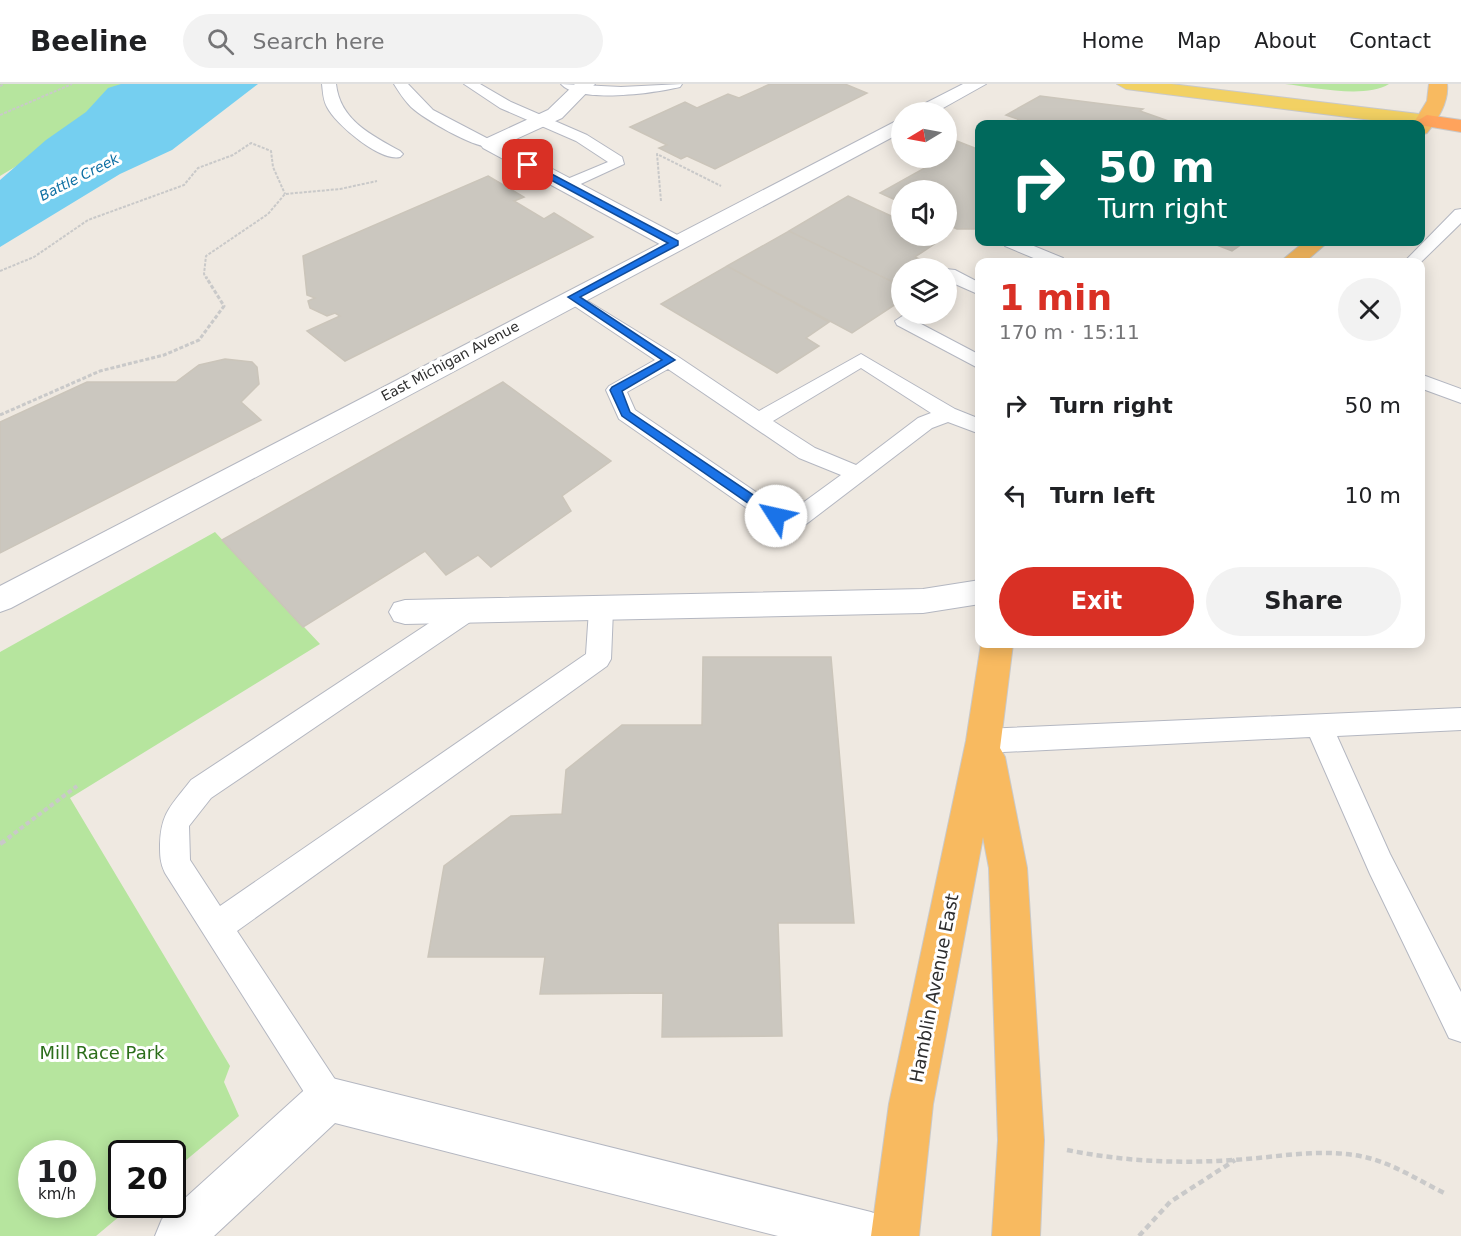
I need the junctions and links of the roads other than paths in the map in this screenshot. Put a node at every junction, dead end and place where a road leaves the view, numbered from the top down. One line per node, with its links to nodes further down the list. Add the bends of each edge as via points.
1 (329, 84): 21 (lane, via 333,106 362,136)
2 (401, 84): 20 (lane, via 411,101)
3 (471, 84): 10 (lane, via 496,101)
4 (675, 84): 8 (lane, via 633,90)
5 (977, 84): 9 (street)
6 (1126, 84): 11 (main road)
7 (1438, 84): 13 (highway)
8 (579, 86): 10 (street, via 555,114)
9 (942, 102)
10 (543, 119): 20 (street); 22 (lane, via 616,160 616,164)
11 (1388, 120)
12 (1461, 120): 14 (highway)
13 (1425, 123)
14 (1425, 125)
15 (1425, 125): 17 (highway)
16 (1425, 125): 19 (street)
17 (1461, 126)
18 (891, 130): 24 (street, East Michigan Avenue)
19 (1461, 133)
20 (490, 144): 22 (street)
21 (395, 154)
22 (566, 184): 24 (street)
23 (1461, 214): 29 (lane)
24 (675, 243): 32 (street, East Michigan Avenue)
25 (1020, 246): 27 (lane)
26 (1312, 246): 28 (highway)
27 (1048, 258)
28 (1296, 258)
29 (1416, 258)
30 (957, 278): 31 (lane)
31 (975, 287)
32 (573, 297): 34 (lane); 43 (street, East Michigan Avenue)
33 (909, 324): 35 (lane)
34 (670, 360): 39 (lane); 41 (lane, via 616,390 626,414 776,516 797,519)
35 (975, 360)
36 (1425, 382): 37 (lane)
37 (1461, 397)
38 (948, 414): 39 (lane, via 861,360); 40 (lane); 41 (lane, via 925,423)
39 (759, 420): 41 (lane, via 807,453)
40 (975, 425)
41 (858, 474)
42 (975, 593): 44 (street, via 922,601)
43 (0, 600)
44 (601, 610): 45 (street); 51 (lane, via 598,659)
45 (467, 611): 46 (street); 51 (lane, via 201,789 175,823 175,863)
46 (405, 612)
47 (996, 648): 50 (highway, Hamblin Avenue East)
48 (1461, 719): 49 (lane)
49 (1319, 727): 50 (lane); 52 (lane, via 1380,864)
50 (984, 741): 56 (highway, Hamblin Avenue East, via 911,1104); 57 (highway, Hamblin Avenue East, via 1008,868 1021,1140)
51 (216, 927): 53 (lane)
52 (1461, 1026)
53 (328, 1100): 54 (street); 55 (street)
54 (179, 1236)
55 (871, 1236)
56 (895, 1236)
57 (1016, 1236)

